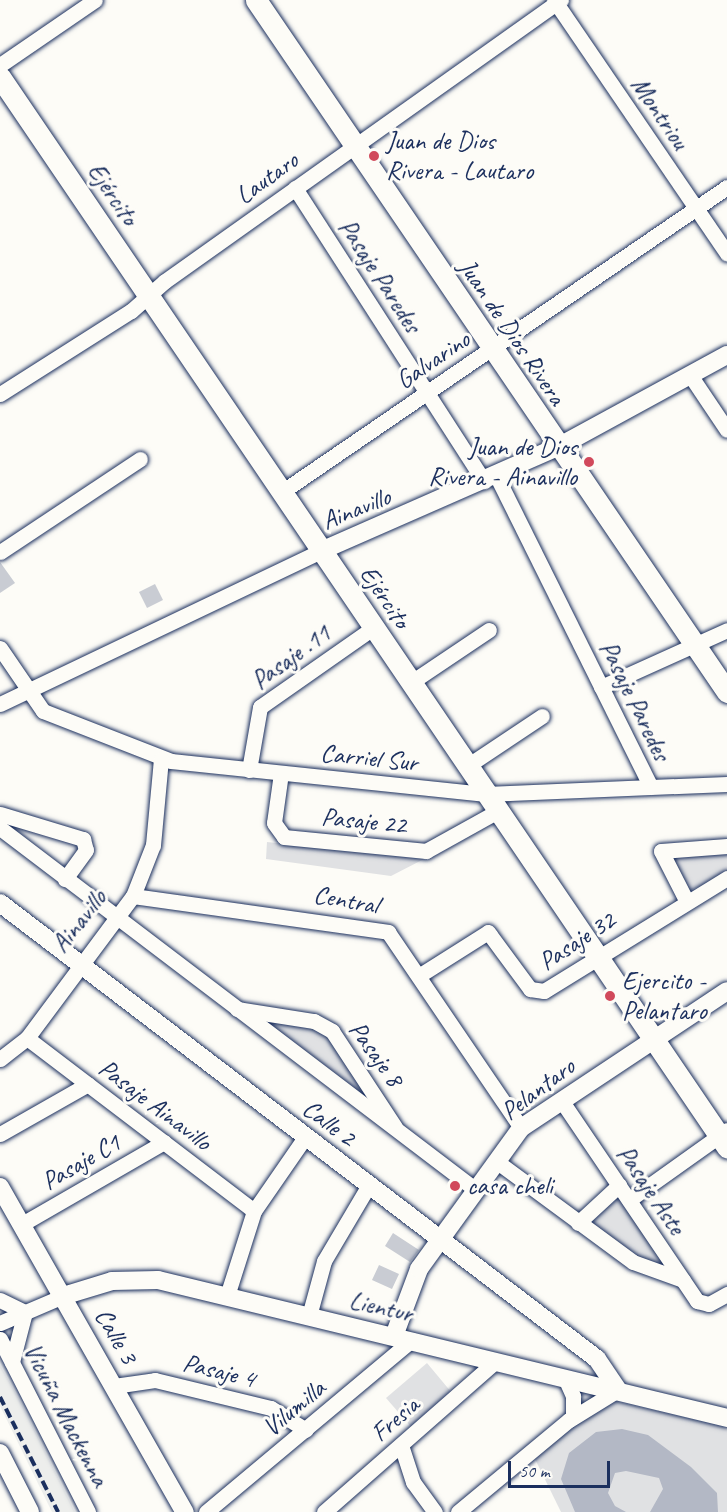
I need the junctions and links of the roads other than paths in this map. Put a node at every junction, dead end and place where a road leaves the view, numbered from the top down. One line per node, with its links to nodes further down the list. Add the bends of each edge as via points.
1 (95, 0): 4 (street)
2 (256, 0): 6 (main road, Juan de Dios Rivera)
3 (557, 1): 6 (street, Lautaro); 9 (street, Montriou)
4 (0, 65)
5 (3, 87): 11 (main road, Ejército)
6 (354, 145): 8 (street, Lautaro); 12 (main road, Juan de Dios Rivera)
7 (727, 187): 9 (street, Galvarino)
8 (295, 188): 11 (street, Lautaro); 15 (street, Pasaje Paredes)
9 (696, 208): 10 (street, Montriou); 12 (street, Galvarino)
10 (727, 254)
11 (149, 295): 16 (street, Lautaro); 21 (main road, Ejército)
12 (490, 350): 15 (street, Galvarino); 18 (main road, Juan de Dios Rivera)
13 (727, 355): 14 (street, Ainavillo)
14 (690, 375): 17 (street); 18 (street, Ainavillo)
15 (427, 393): 20 (street, Pasaje Paredes); 21 (street, Galvarino)
16 (0, 394)
17 (727, 430)
18 (558, 447): 20 (street, Ainavillo); 27 (main road, Juan de Dios Rivera)
19 (140, 459): 23 (street)
20 (490, 478): 22 (street, Ainavillo); 30 (street, Pasaje Paredes)
21 (283, 491): 22 (main road, Ejército)
22 (323, 550): 24 (main road, Ejército); 31 (street, Ainavillo)
23 (0, 552)
24 (373, 628): 29 (main road, Ejército); 37 (street, Pasaje .11, via 263,703 256,716)
25 (489, 630): 29 (street)
26 (727, 630): 27 (street)
27 (694, 644): 30 (street); 32 (main road, Juan de Dios Rivera)
28 (0, 648): 31 (street, Carriel Sur)
29 (410, 683): 36 (main road, Ejército)
30 (601, 687): 40 (street, Pasaje Paredes)
31 (27, 690): 33 (street, Ainavillo); 35 (street, Carriel Sur, via 47,714)
32 (727, 692)
33 (0, 704)
34 (542, 716): 36 (street)
35 (161, 759): 37 (street, Carriel Sur); 47 (street, Ainavillo, via 153,845)
36 (467, 766): 41 (main road, Ejército)
37 (249, 770): 38 (street, Carriel Sur)
38 (281, 774): 41 (street, Carriel Sur); 41 (street, Pasaje 22, via 275,827 289,838 426,851)
39 (727, 784): 40 (street, Carriel Sur)
40 (651, 787): 41 (street, Carriel Sur)
41 (492, 802): 51 (main road, Ejército)
42 (0, 814): 46 (street, via 83,839 86,850)
43 (0, 828): 46 (street, Pasaje 8)
44 (727, 846): 48 (street, via 661,851)
45 (727, 878): 48 (street, Pasaje 32)
46 (65, 879): 50 (street, Pasaje 8)
47 (133, 896): 50 (street, Ainavillo); 53 (street, Central, via 376,927 393,936)
48 (686, 900): 51 (street, Pasaje 32)
49 (0, 903): 52 (street, Calle 2)
50 (113, 916): 52 (street, Ainavillo); 55 (street, Pasaje 8)
51 (597, 957): 53 (street, Pasaje 32, via 537,992 527,986 497,937 483,932); 57 (main road, Ejército)
52 (77, 964): 56 (street, Ainavillo); 64 (street, Calle 2)
53 (420, 975): 61 (street, Central)
54 (727, 991): 57 (street, Pelantaro)
55 (235, 1008): 62 (street, Pasaje 8); 62 (street, Pasaje 8, via 314,1021 332,1031)
56 (27, 1038): 58 (street, Ainavillo); 59 (street, Pasaje Ainavillo)
57 (653, 1039): 60 (street, Pelantaro); 65 (main road, Ejército)
58 (0, 1059)
59 (88, 1084): 63 (street); 66 (street, Pasaje Ainavillo)
60 (561, 1100): 61 (street, Pelantaro); 69 (street, Pasaje Aste)
61 (521, 1128): 67 (street, Pelantaro)
62 (396, 1129): 71 (street, Pasaje 8)
63 (0, 1134)
64 (305, 1137): 68 (street, Calle 2); 73 (street)
65 (724, 1138): 72 (street)
66 (164, 1142): 73 (street, Pasaje Ainavillo); 75 (street, Pasaje C1)
67 (496, 1161): 71 (street, Pelantaro); 74 (street)
68 (369, 1185): 76 (street, Calle 2); 83 (street, via 324,1261)
69 (619, 1185): 72 (street, Pasaje Aste); 74 (street)
70 (0, 1187): 75 (street, Calle 3)
71 (476, 1190): 76 (street, Pelantaro)
72 (629, 1200): 77 (street, Pasaje Aste)
73 (254, 1211): 80 (street)
74 (578, 1223): 77 (street, via 643,1268)
75 (22, 1224): 79 (street, Calle 3)
76 (440, 1239): 85 (street, Pelantaro, via 411,1285); 88 (street, Calle 2)
77 (683, 1280): 78 (street, Pasaje Aste, via 702,1304)
78 (727, 1294)
79 (63, 1296): 80 (street, Lientur, via 96,1284 143,1279); 82 (street, Lientur); 92 (street, Calle 3)
80 (227, 1296): 83 (street, Lientur)
81 (0, 1300): 82 (street)
82 (25, 1312): 84 (street, Lientur); 90 (street)
83 (309, 1316): 85 (street, Lientur)
84 (0, 1323)
85 (394, 1336): 87 (street, Lientur)
86 (0, 1339): 90 (street, Vicuña Mackenna)
87 (412, 1340): 89 (street, Lientur); 96 (street, Vilumilla)
88 (585, 1350): 91 (street, via 577,1368); 93 (street, Calle 2, via 609,1370)
89 (496, 1361): 91 (street, Lientur); 97 (street, Fresia)
90 (12, 1362): 100 (street, Vicuña Mackenna)
91 (565, 1378): 93 (street, Lientur); 94 (street, via 573,1396)
92 (114, 1386): 96 (street, Pasaje 4, via 155,1380 271,1408); 101 (street, Calle 3)
93 (618, 1390): 94 (street); 95 (street, Lientur)
94 (573, 1417): 105 (street)
95 (727, 1418)
96 (306, 1430): 102 (street, Vilumilla)
97 (401, 1445): 103 (street, Fresia); 104 (street, via 413,1482)
98 (0, 1453): 99 (street)
99 (30, 1512)
100 (88, 1512)
101 (185, 1512)
102 (206, 1512)
103 (324, 1512)
104 (435, 1512)
105 (458, 1512)

